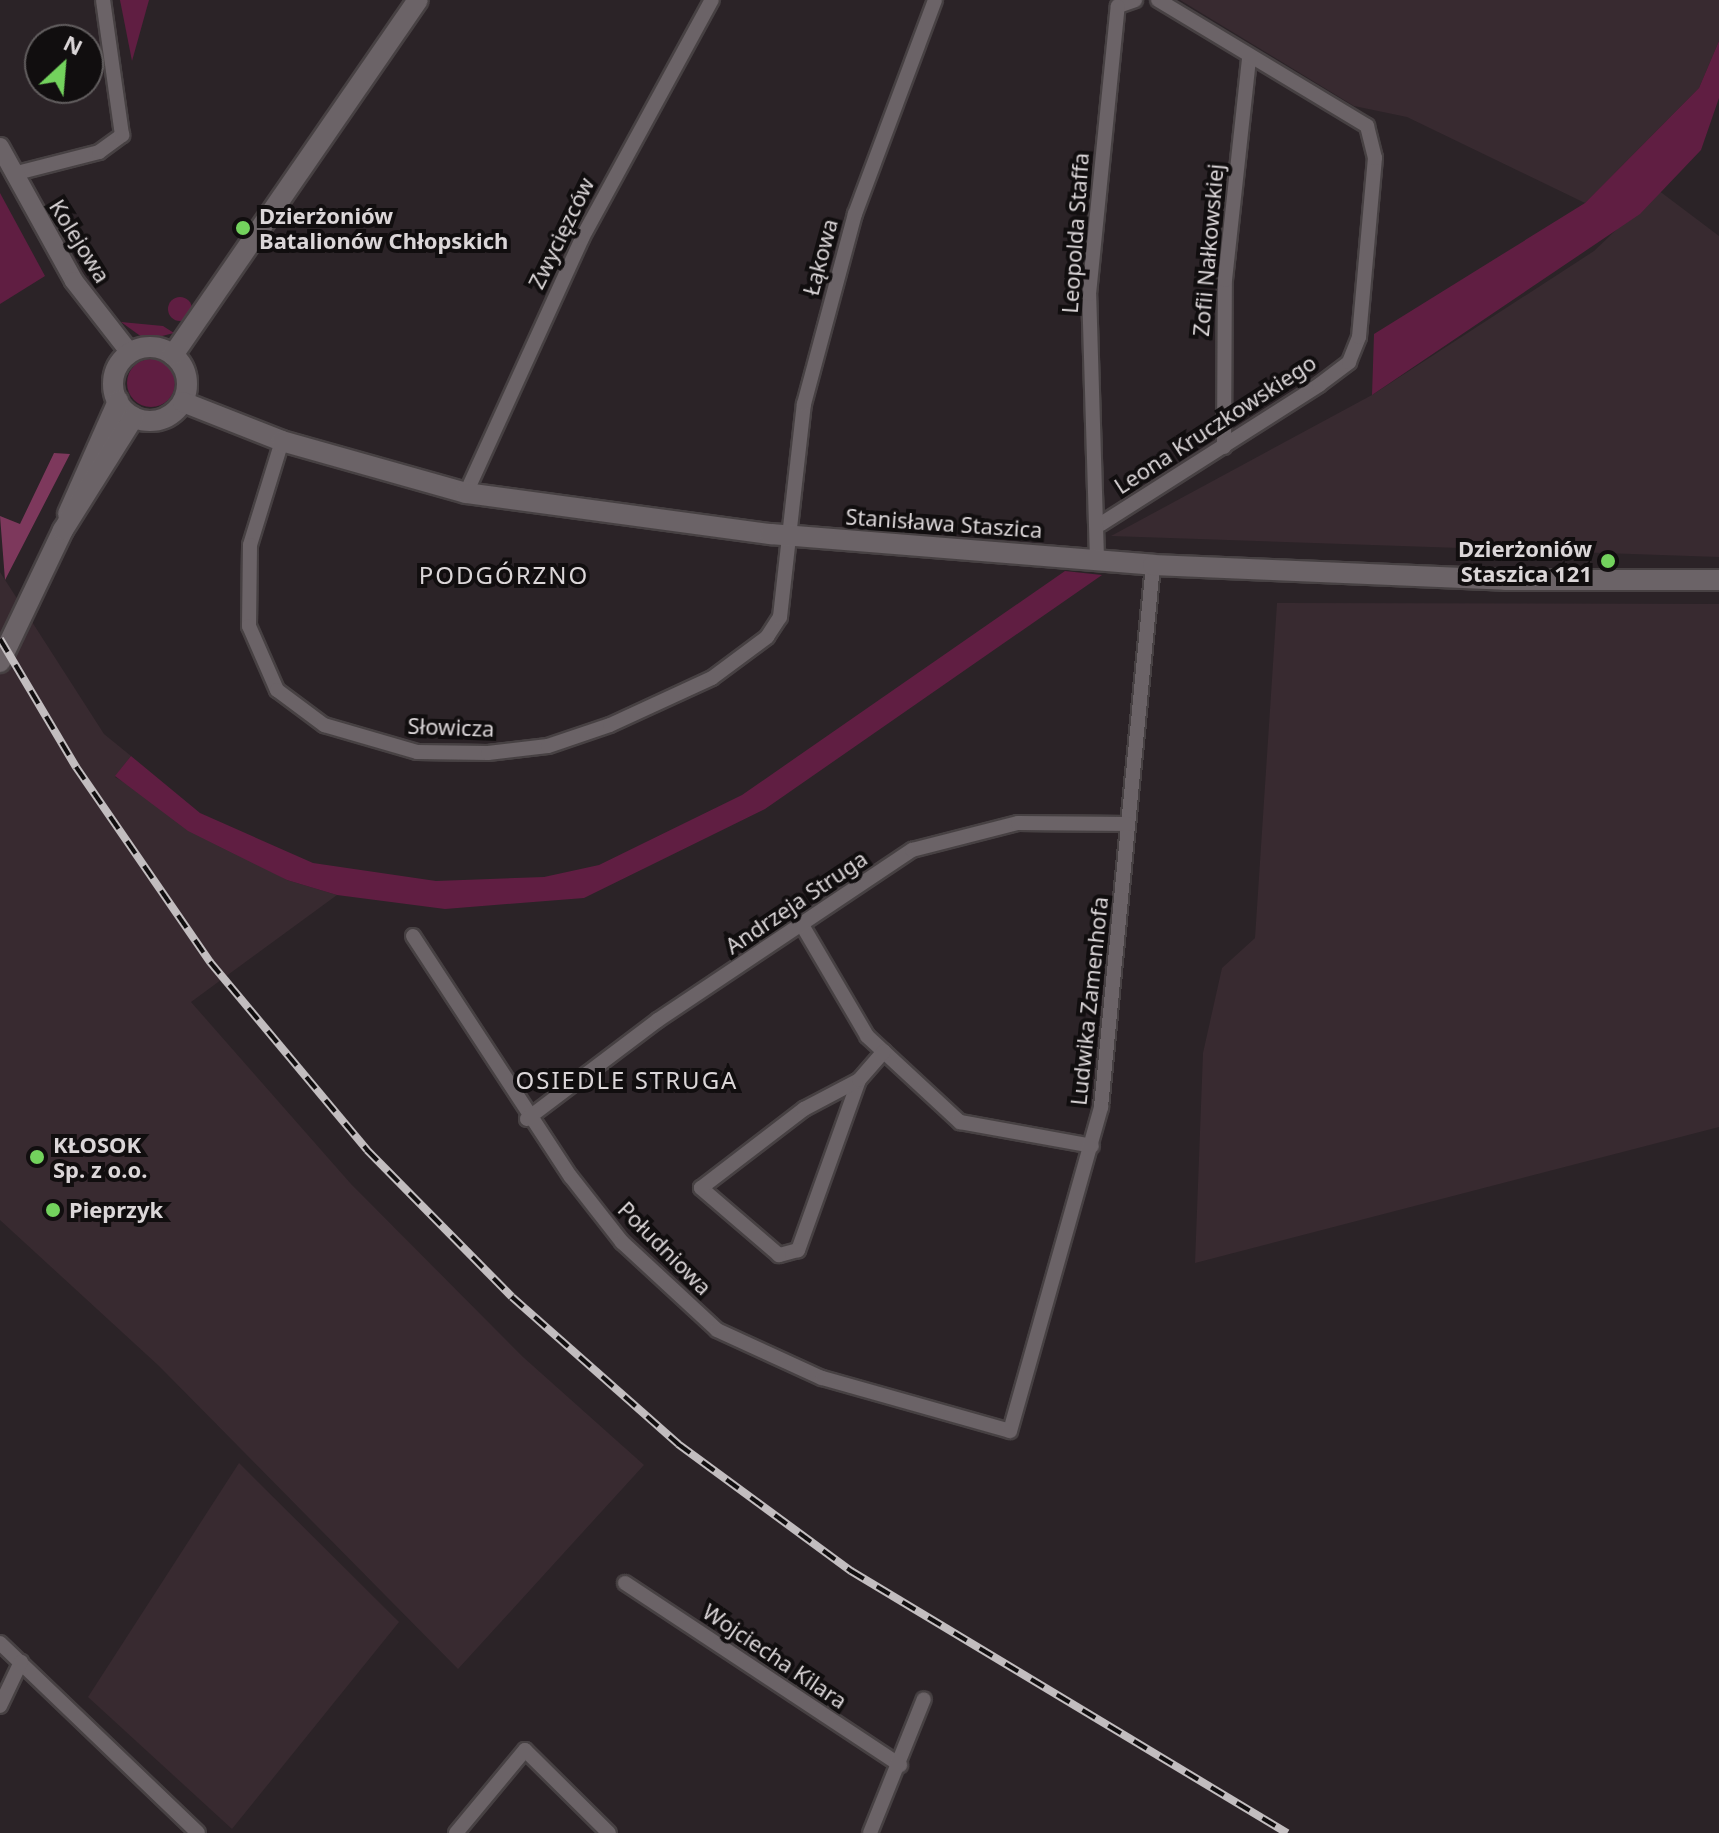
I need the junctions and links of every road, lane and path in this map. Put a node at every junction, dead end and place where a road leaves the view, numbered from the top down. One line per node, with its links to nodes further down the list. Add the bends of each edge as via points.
1 (103, 0): 10 (street, via 122,135 99,152)
2 (418, 0): 12 (main road)
3 (712, 0): 18 (street, Zwycięzców, via 582,238)
4 (935, 0): 21 (street, Łąkowa, via 855,214 804,404)
5 (1135, 0): 7 (street)
6 (1158, 0): 8 (street, Leona Kruczkowskiego)
7 (1111, 3): 19 (street, Leopolda Staffa, via 1089,294)
8 (1249, 58): 17 (street, Zofii Nałkowskiej, via 1225,280); 17 (street, Leona Kruczkowskiego, via 1351,112 1367,126 1374,166 1359,337 1349,362)
9 (0, 147): 10 (street, Kolejowa)
10 (13, 174): 11 (street, Kolejowa, via 74,281)
11 (130, 353): 12 (main road, via 152,347); 13 (main road, via 115,375)
12 (173, 355): 14 (main road, via 185,372)
13 (118, 401): 15 (main road); 20 (main road, via 78,479)
14 (183, 402): 15 (main road, via 167,417); 16 (main road, Stanisława Staszica)
15 (134, 417): 20 (main road)
16 (282, 441): 18 (main road, Stanisława Staszica); 21 (street, Słowicza, via 250,545 246,585 260,662 305,714 417,752 548,746 712,678 767,637 780,617)
17 (1224, 447): 19 (street, Leona Kruczkowskiego)
18 (466, 493): 21 (main road, Stanisława Staszica)
19 (1101, 524): 22 (street, Leopolda Staffa)
20 (63, 530): 25 (main road)
21 (787, 536): 22 (main road, Stanisława Staszica)
22 (1097, 559): 23 (main road, Stanisława Staszica)
23 (1153, 565): 24 (main road, Stanisława Staszica, via 1505,580); 26 (street, Ludwika Zamenhofa)
24 (1719, 580)
25 (0, 662)
26 (1128, 824): 27 (street, Andrzeja Struga, via 1018,823 960,834 912,850); 32 (street, Ludwika Zamenhofa, via 1118,981)
27 (802, 925): 29 (street); 31 (street, Andrzeja Struga)
28 (413, 936): 31 (street, Południowa)
29 (884, 1051): 30 (street); 32 (street, via 960,1122)
30 (859, 1080): 30 (street, via 804,1109 701,1188 779,1255 798,1250)
31 (527, 1119): 33 (street, Południowa, via 622,1242 717,1330 822,1378)
32 (1092, 1146): 33 (street, Ludwika Zamenhofa)
33 (1010, 1431)
34 (625, 1583): 39 (street, Wojciecha Kilara)
35 (0, 1643): 36 (street)
36 (21, 1662): 38 (street); 40 (street)
37 (924, 1699): 39 (street)
38 (0, 1706)
39 (900, 1765): 43 (street)
40 (198, 1833)
41 (456, 1833): 42 (street, via 525,1750)
42 (609, 1833)
43 (870, 1833)

